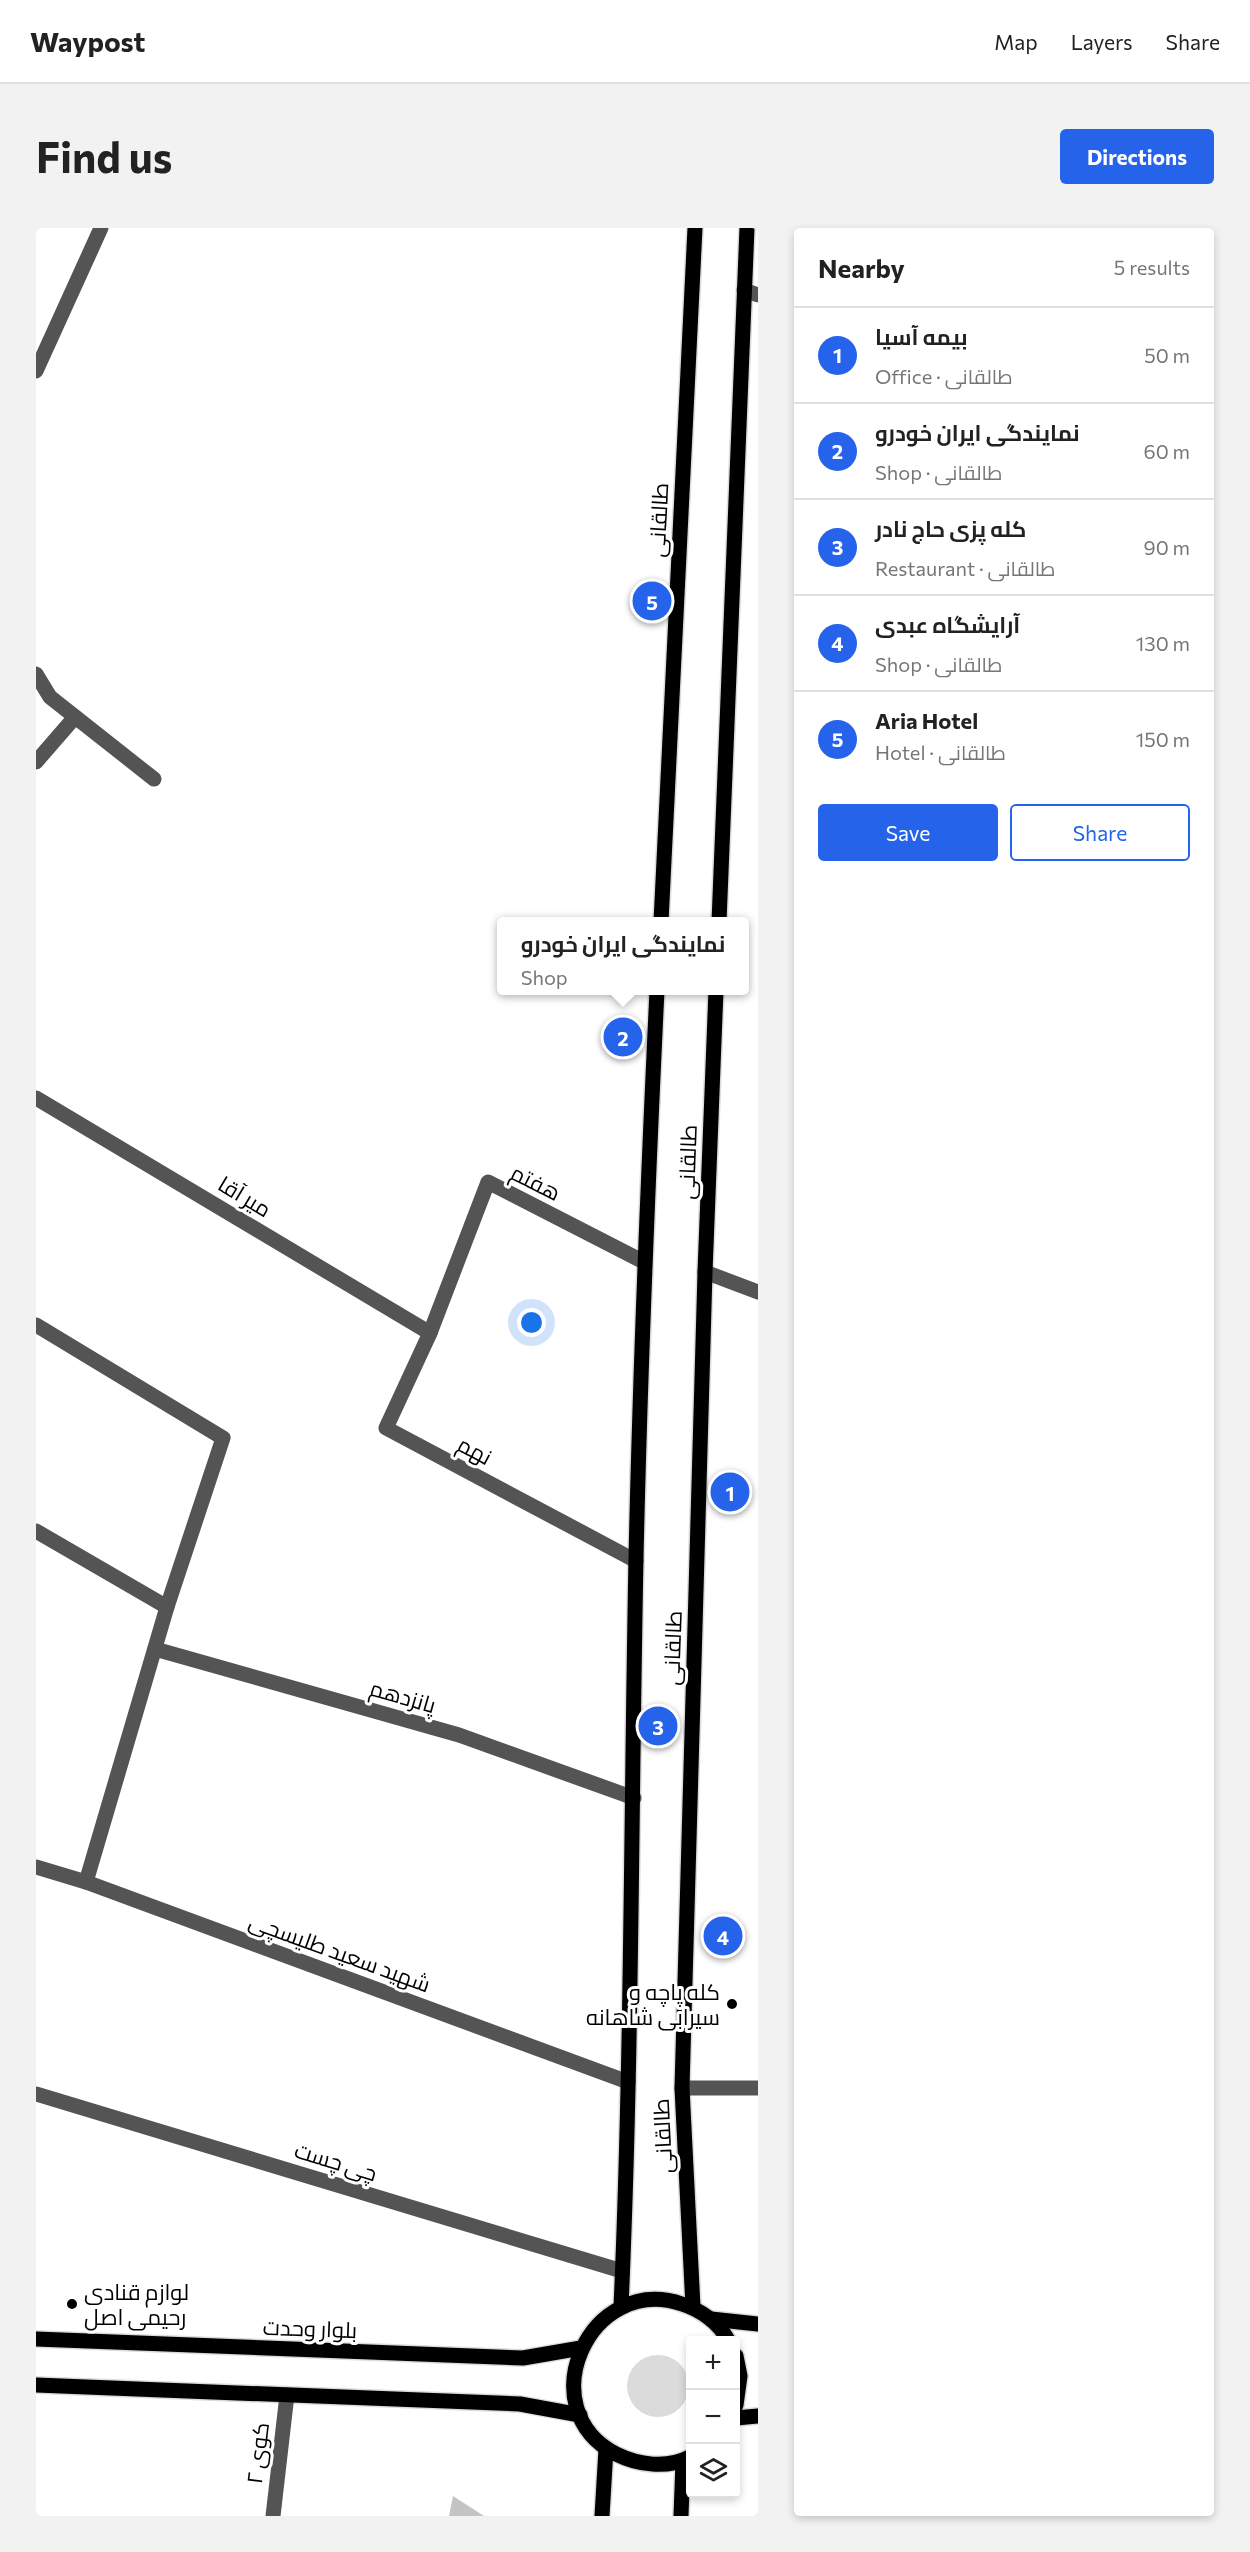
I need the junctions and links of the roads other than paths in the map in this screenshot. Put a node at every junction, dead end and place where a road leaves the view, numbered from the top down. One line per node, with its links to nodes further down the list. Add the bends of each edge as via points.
1 (101, 228): 5 (street)
2 (695, 228): 10 (main road, طالقانی)
3 (747, 228): 4 (main road)
4 (751, 293): 11 (main road)
5 (36, 371)
6 (36, 674): 7 (street, via 50,697)
7 (75, 717): 8 (street); 9 (street)
8 (36, 762)
9 (154, 779)
10 (661, 917)
11 (719, 917)
12 (657, 995): 15 (main road, طالقانی)
13 (716, 995): 16 (main road, طالقانی)
14 (36, 1098): 19 (street, میر آقا)
15 (644, 1262): 19 (street, هفتم, via 488,1182); 21 (main road, طالقانی)
16 (705, 1272): 17 (street); 28 (main road, طالقانی)
17 (758, 1292)
18 (36, 1325): 22 (street, via 224,1438)
19 (430, 1333): 21 (street, نهم, via 386,1428)
20 (36, 1531): 22 (street)
21 (636, 1561): 24 (main road, طالقانی)
22 (167, 1607): 23 (street)
23 (155, 1649): 24 (street, پانزدهم, via 459,1735); 26 (street)
24 (634, 1798): 27 (main road, طالقانی)
25 (36, 1867): 26 (street, شهید سعید طلیسچی)
26 (86, 1882): 27 (street, شهید سعید طلیسچی)
27 (628, 2082): 31 (main road, طالقانی)
28 (682, 2088): 29 (street); 33 (main road, طالقانی)
29 (758, 2088)
30 (36, 2094): 31 (street, چی چست)
31 (622, 2271): 32 (main road, طالقانی)
32 (621, 2307): 33 (main road, via 656,2299); 38 (main road, via 591,2332)
33 (693, 2307): 34 (main road)
34 (711, 2319): 35 (main road); 36 (main road)
35 (758, 2324)
36 (725, 2336)
37 (36, 2339): 38 (main road, بلوار وحدت, via 523,2358)
38 (581, 2348): 41 (main road, via 573,2383)
39 (36, 2385): 40 (main road)
40 (286, 2395): 41 (main road, via 520,2404); 47 (street, کوی ۲)
41 (580, 2415): 44 (main road)
42 (758, 2416): 43 (main road)
43 (740, 2418)
44 (606, 2449): 45 (main road, via 630,2461 648,2464); 48 (main road)
45 (686, 2459)
46 (686, 2468): 49 (main road)
47 (273, 2516)
48 (602, 2516)
49 (681, 2516)

